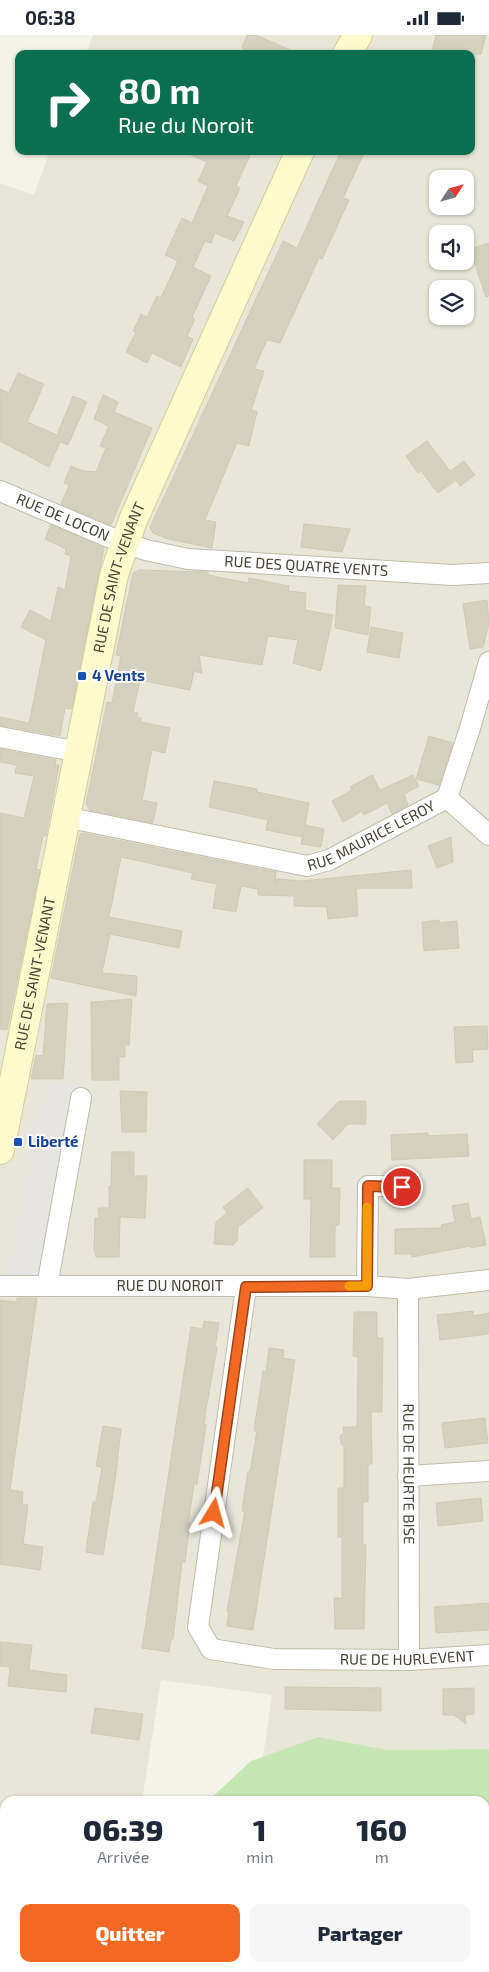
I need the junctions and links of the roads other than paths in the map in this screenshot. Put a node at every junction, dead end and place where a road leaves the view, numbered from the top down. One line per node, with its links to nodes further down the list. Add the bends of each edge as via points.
1 (358, 35): 2 (main road)
2 (349, 50)
3 (298, 155): 5 (main road, RUE DE SAINT-VENANT)
4 (0, 491): 5 (street, RUE DE LOCON)
5 (124, 542): 6 (street, RUE DES QUATRE VENTS, via 188,559 454,575); 9 (main road, RUE DE SAINT-VENANT, via 114,575)
6 (489, 573)
7 (489, 662): 10 (street, RUE MAURICE LEROY)
8 (0, 737): 9 (street)
9 (79, 753): 11 (main road, RUE DE SAINT-VENANT)
10 (447, 798): 11 (street, RUE MAURICE LEROY, via 329,860 307,866); 12 (street)
11 (65, 817): 14 (main road, RUE DE SAINT-VENANT)
12 (489, 835)
13 (81, 1098): 18 (street)
14 (0, 1150)
15 (402, 1187): 19 (street, via 368,1186)
16 (489, 1280): 21 (street, RUE DU NOROIT)
17 (0, 1286): 18 (street, RUE DU NOROIT)
18 (47, 1286): 20 (street, RUE DU NOROIT)
19 (367, 1286): 20 (street, RUE DU NOROIT); 21 (street, RUE DU NOROIT)
20 (246, 1287): 25 (street, RUE DE HURLEVENT, via 198,1627 212,1649 274,1659)
21 (408, 1289): 23 (street, RUE DE HEURTE BISE)
22 (489, 1471): 23 (street)
23 (408, 1476): 25 (street, RUE DE HEURTE BISE)
24 (489, 1655): 25 (street, RUE DE HURLEVENT)
25 (409, 1660)

